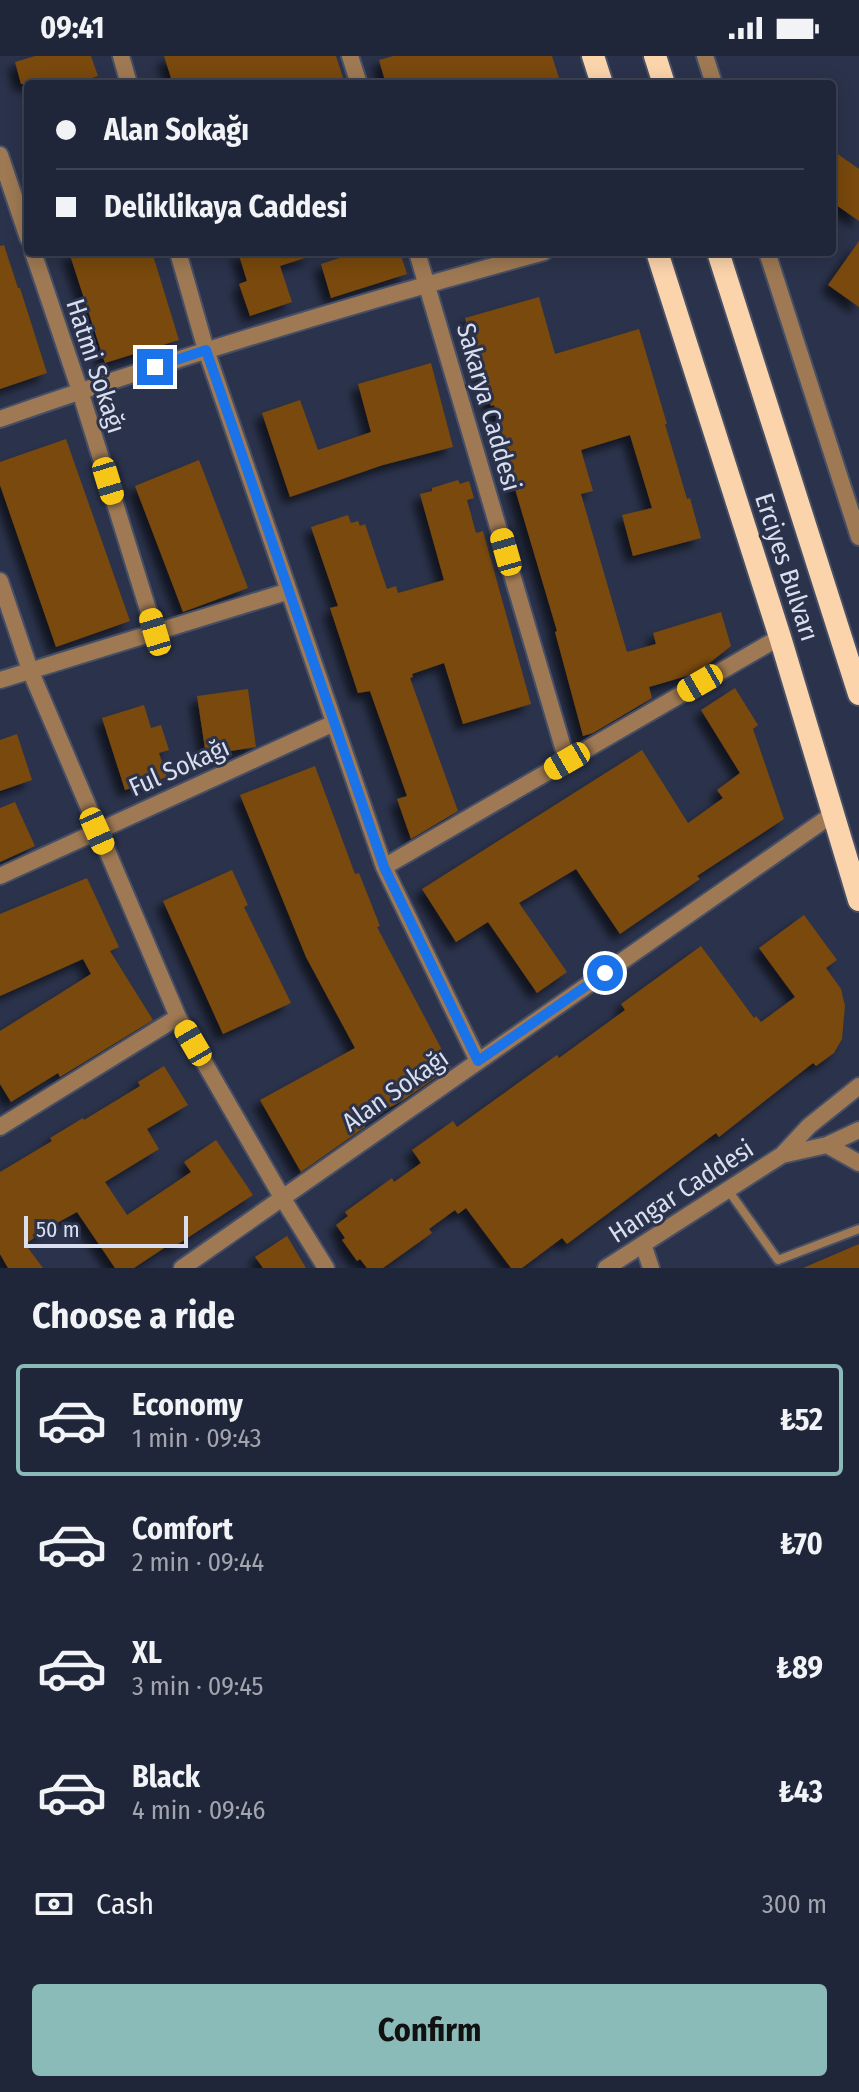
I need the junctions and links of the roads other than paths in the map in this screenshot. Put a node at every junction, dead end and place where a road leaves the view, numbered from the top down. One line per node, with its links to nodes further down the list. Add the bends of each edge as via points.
1 (121, 56): 6 (street)
2 (350, 56): 7 (street)
3 (593, 56): 8 (highway)
4 (655, 56): 9 (highway)
5 (705, 56): 10 (street)
6 (128, 80)
7 (358, 80)
8 (601, 80)
9 (663, 80)
10 (713, 80)
11 (0, 155): 12 (street)
12 (24, 226)
13 (34, 256): 22 (street, Hatmi Sokağı)
14 (179, 256): 21 (street)
15 (418, 256): 20 (street, Sakarya Caddesi)
16 (530, 256): 20 (street)
17 (658, 256): 28 (highway, Erciyes Bulvarı)
18 (719, 256): 31 (highway, Erciyes Bulvarı)
19 (768, 256): 24 (street)
20 (428, 284): 21 (street); 33 (street, Sakarya Caddesi)
21 (206, 350): 22 (street); 26 (street)
22 (80, 391): 23 (street); 27 (street, Hatmi Sokağı)
23 (0, 419)
24 (859, 537)
25 (0, 581): 29 (street)
26 (289, 591): 27 (street); 32 (street)
27 (155, 632): 29 (street)
28 (780, 637): 33 (street); 34 (highway, Erciyes Bulvarı)
29 (30, 670): 30 (street); 35 (street)
30 (0, 680)
31 (859, 694)
32 (334, 723): 35 (street, Ful Sokağı); 36 (street)
33 (567, 761): 36 (street)
34 (833, 814): 38 (highway, Erciyes Bulvarı); 40 (street, Alan Sokağı)
35 (97, 831): 37 (street, Ful Sokağı); 39 (street)
36 (384, 867): 40 (street)
37 (0, 876)
38 (859, 900)
39 (178, 1017): 42 (street); 48 (street)
40 (478, 1061): 48 (street, Alan Sokağı)
41 (859, 1086): 45 (street, Hangar Caddesi)
42 (0, 1127)
43 (859, 1130): 44 (street, Hangar Caddesi)
44 (827, 1145): 45 (street, Hangar Caddesi); 46 (street)
45 (782, 1155): 47 (street, Hangar Caddesi)
46 (859, 1163)
47 (727, 1189): 49 (lane, via 778,1260); 50 (street, Hangar Caddesi)
48 (283, 1199): 51 (street, Alan Sokağı); 52 (street)
49 (859, 1229)
50 (643, 1244): 53 (street, Hangar Caddesi); 54 (street)
51 (182, 1268)
52 (326, 1268)
53 (606, 1268)
54 (651, 1268)

